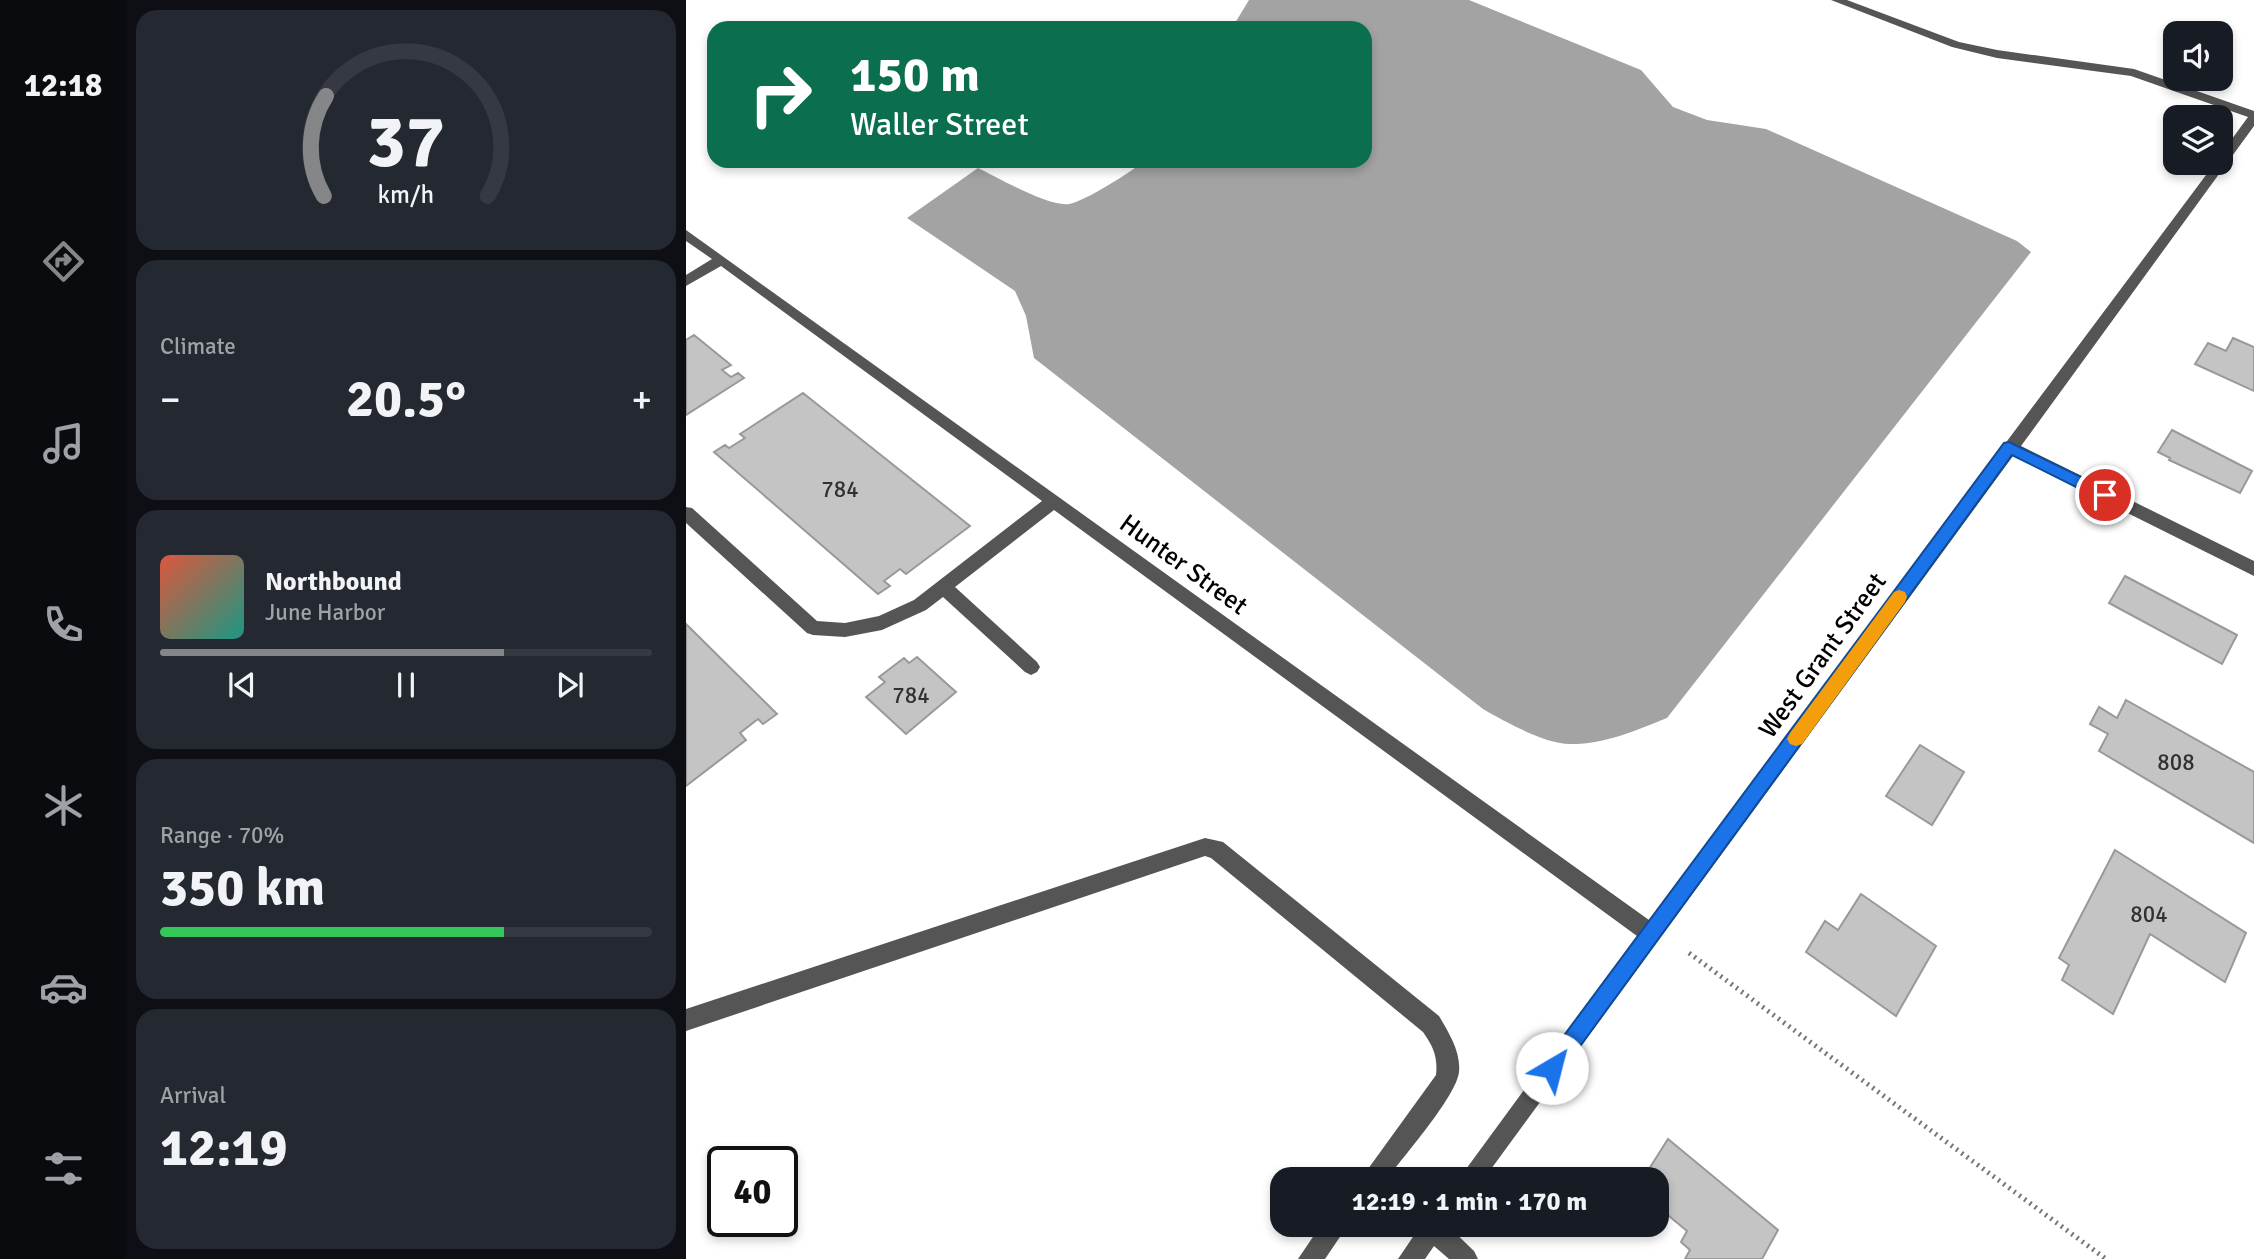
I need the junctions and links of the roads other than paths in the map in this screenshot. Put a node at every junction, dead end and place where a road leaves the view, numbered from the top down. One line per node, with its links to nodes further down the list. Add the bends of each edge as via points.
1 (1837, 0): 2 (street, via 1956,45 2134,73)
2 (2254, 116): 3 (street, West Grant Street)
3 (2233, 146)
4 (2212, 175): 8 (street, West Grant Street)
5 (686, 234): 6 (street, Hunter Street)
6 (722, 260): 7 (street); 9 (street, Hunter Street)
7 (686, 281)
8 (2009, 447): 11 (street); 14 (street, West Grant Street)
9 (1053, 501): 12 (street); 14 (street, Hunter Street)
10 (686, 513): 12 (street, via 813,628 845,630 883,623)
11 (2254, 569)
12 (945, 587): 13 (street)
13 (1031, 667)
14 (1652, 935): 17 (street, West Grant Street)
15 (686, 1020): 16 (street, via 1205,847 1216,849 1431,1024 1446,1046 1450,1065 1446,1080)
16 (1381, 1167)
17 (1479, 1167)
18 (1327, 1237): 21 (street)
19 (1426, 1237): 22 (street)
20 (1445, 1237): 23 (street)
21 (1310, 1259)
22 (1410, 1259)
23 (1466, 1259)

